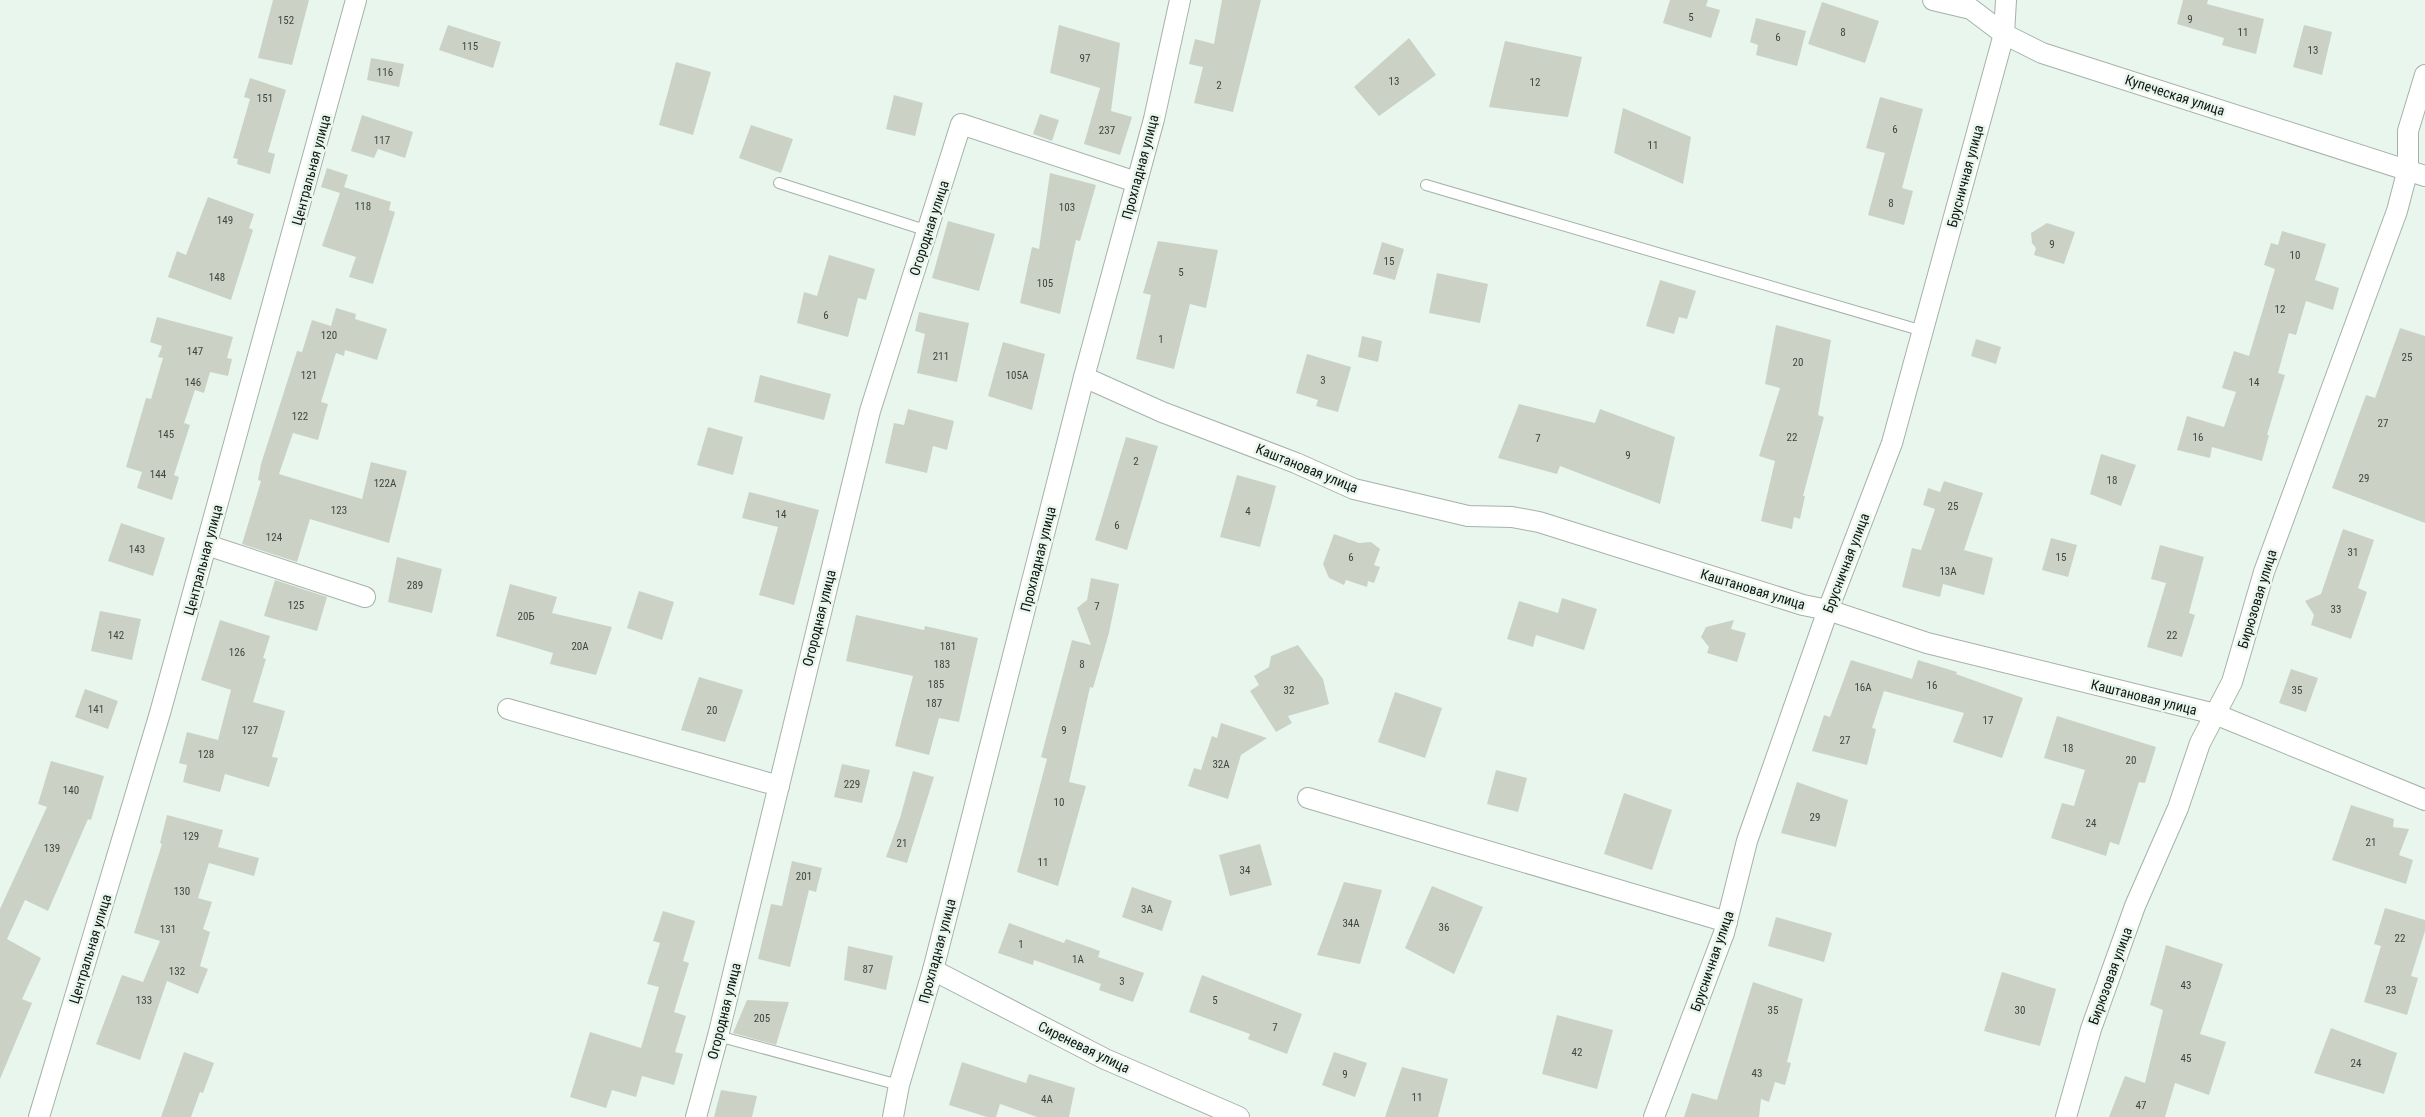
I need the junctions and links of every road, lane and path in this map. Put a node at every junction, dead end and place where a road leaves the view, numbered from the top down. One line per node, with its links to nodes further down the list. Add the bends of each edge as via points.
1 (356, 0): 14 (street, Центральная улица)
2 (1180, 0): 8 (street, Прохладная улица, via 1154,119)
3 (1933, 0): 5 (street, Купеческая улица, via 1971,9)
4 (2006, 0): 5 (street, Брусничная улица)
5 (2004, 34): 7 (street, Купеческая улица, via 2042,53); 12 (street, Брусничная улица)
6 (2425, 75): 7 (street, Бирюзовая улица, via 2408,131)
7 (2416, 172): 18 (street, Бирюзовая улица, via 2397,211 2264,572 2232,682)
8 (1136, 182): 11 (street, Огородная улица, via 961,124); 13 (street, Прохладная улица)
9 (778, 183): 11 (lane)
10 (1426, 185): 12 (lane)
11 (928, 231): 19 (street, Огородная улица, via 870,411)
12 (1923, 331): 16 (street, Брусничная улица, via 1892,443)
13 (1084, 377): 16 (street, Каштановая улица, via 1162,412 1296,462 1354,489 1468,516 1512,517 1539,522); 23 (street, Прохладная улица)
14 (207, 545): 15 (street); 26 (street, Центральная улица)
15 (365, 597)
16 (1828, 610): 18 (street, Каштановая улица, via 1927,643); 22 (street, Брусничная улица, via 1747,841)
17 (508, 709): 19 (street)
18 (2215, 714): 21 (street, Каштановая улица); 31 (street, Бирюзовая улица, via 2200,743 2178,808 2135,906 2091,1029)
19 (779, 786): 24 (street, Огородная улица)
20 (1308, 798): 22 (street)
21 (2425, 800)
22 (1727, 922): 30 (street, Брусничная улица)
23 (933, 970): 25 (street, Прохладная улица); 29 (street, Сиреневая улица, via 1105,1059)
24 (718, 1036): 25 (lane); 27 (street, Огородная улица)
25 (899, 1085): 28 (street, Прохладная улица)
26 (39, 1117)
27 (696, 1117)
28 (893, 1117)
29 (1239, 1117)
30 (1654, 1117)
31 (2066, 1117)

